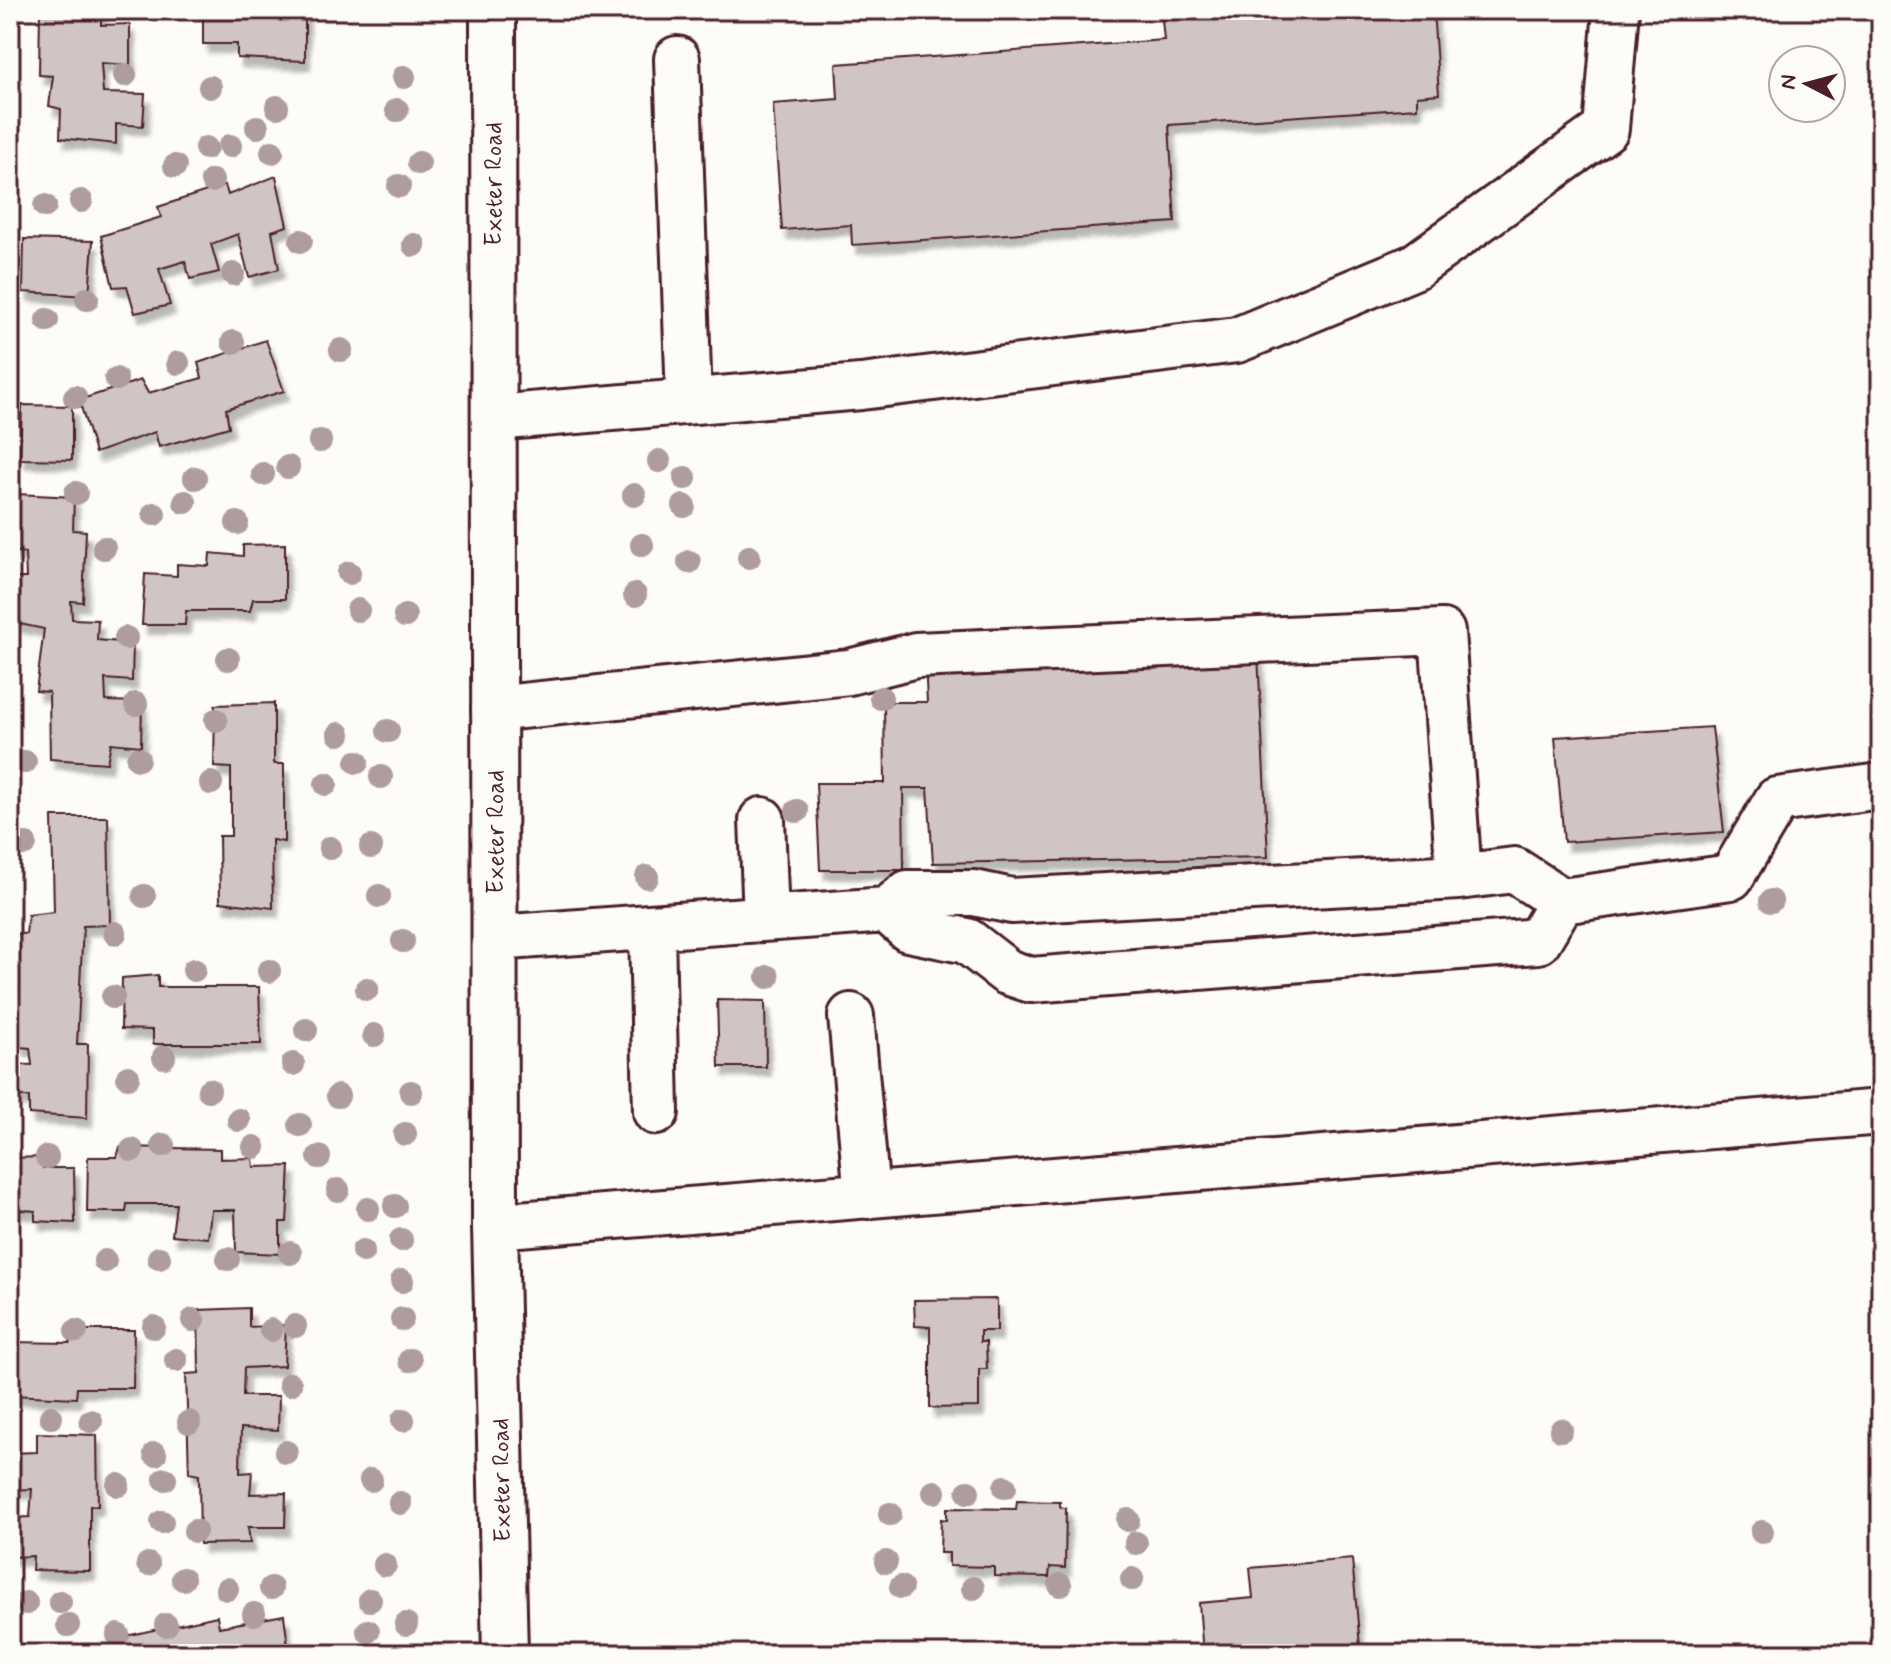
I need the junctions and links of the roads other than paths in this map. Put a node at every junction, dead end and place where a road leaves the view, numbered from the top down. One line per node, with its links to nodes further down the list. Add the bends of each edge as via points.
1 (493, 10): 5 (main road, Exeter Road)
2 (1616, 10): 4 (main road, via 1606,129 1414,267 1237,340 861,387)
3 (677, 59): 4 (main road)
4 (689, 401): 5 (main road)
5 (494, 418): 6 (main road, Exeter Road)
6 (494, 709): 9 (main road, via 849,672 916,655 1442,632); 14 (main road, Exeter Road)
7 (1881, 786): 10 (main road, via 1777,800 1731,877)
8 (762, 820): 12 (main road)
9 (1459, 877): 10 (main road, via 1514,870); 11 (main road, via 1012,901 974,893 908,893)
10 (1562, 901): 11 (main road, via 1538,941 1031,980 1007,972 967,941 908,929)
11 (887, 910): 12 (main road)
12 (766, 918): 13 (main road)
13 (652, 929): 14 (main road); 16 (main road)
14 (495, 938): 19 (main road, Exeter Road)
15 (851, 1016): 18 (main road)
16 (656, 1112)
17 (1881, 1112): 18 (main road)
18 (867, 1196): 19 (main road)
19 (495, 1226): 20 (main road, Exeter Road)
20 (505, 1654)

